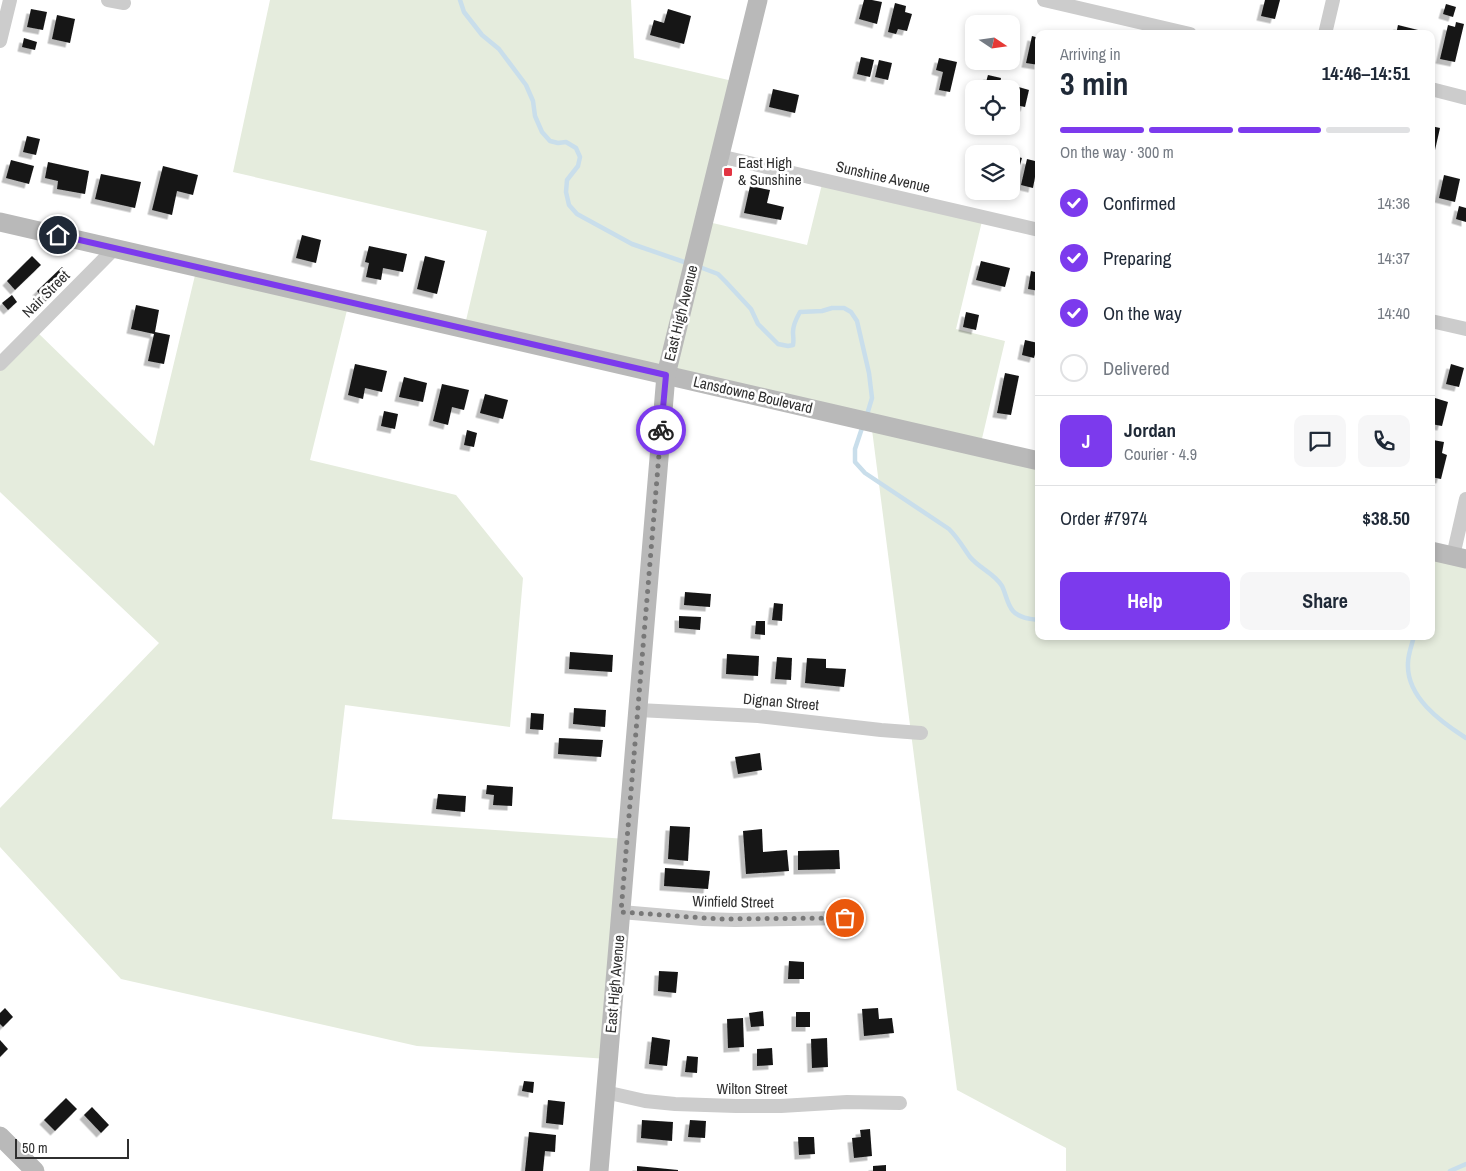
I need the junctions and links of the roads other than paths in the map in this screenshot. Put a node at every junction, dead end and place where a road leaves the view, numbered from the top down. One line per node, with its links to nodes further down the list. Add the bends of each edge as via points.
1 (10, 0): 9 (street)
2 (108, 0): 6 (street)
3 (758, 0): 12 (street, East High Avenue)
4 (1044, 0): 7 (street)
5 (1333, 0): 8 (street)
6 (124, 3)
7 (1173, 30)
8 (1326, 30)
9 (0, 41)
10 (1435, 91): 11 (street)
11 (1466, 98)
12 (719, 156): 14 (street, Sunshine Avenue); 19 (street, East High Avenue)
13 (0, 222): 15 (street, Lansdowne Boulevard)
14 (1035, 229)
15 (115, 248): 18 (street, Nair Street); 19 (street, Lansdowne Boulevard)
16 (1435, 322): 17 (street)
17 (1466, 328)
18 (0, 364)
19 (666, 375): 20 (street, Lansdowne Boulevard); 24 (street, East High Avenue)
20 (1035, 460)
21 (1466, 499): 23 (street)
22 (1435, 552): 23 (street)
23 (1459, 557)
24 (638, 710): 25 (street, Dignan Street, via 758,716); 26 (street, East High Avenue)
25 (921, 733)
26 (621, 912): 27 (street, Winfield Street, via 727,920); 28 (street, East High Avenue)
27 (845, 918)
28 (605, 1092): 29 (street, Wilton Street, via 655,1102 736,1106); 32 (street, East High Avenue)
29 (900, 1103)
30 (0, 1136): 31 (street)
31 (34, 1171)
32 (599, 1171)

